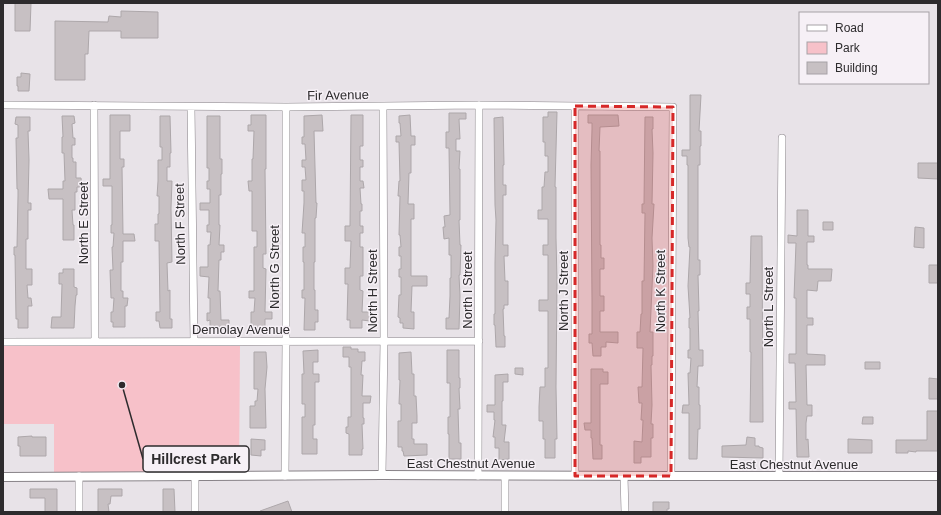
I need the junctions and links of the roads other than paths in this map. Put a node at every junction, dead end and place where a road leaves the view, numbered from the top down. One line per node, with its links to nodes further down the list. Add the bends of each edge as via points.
1 (3, 105): 2 (street, Fir Avenue)
2 (94, 105): 7 (street, Fir Avenue); 10 (street, North E Street)
3 (478, 105): 4 (street, Fir Avenue); 5 (street, Fir Avenue); 15 (street, North I Street)
4 (383, 106): 8 (street, Fir Avenue); 13 (street, North H Street)
5 (575, 106): 6 (street, Fir Avenue); 23 (street, North J Street)
6 (673, 106): 25 (street, North K Street)
7 (191, 107): 8 (street, Fir Avenue); 11 (street, North F Street)
8 (286, 107): 12 (street, North G Street)
9 (782, 138): 26 (street, North L Street)
10 (95, 341): 11 (street, Demolay Avenue); 14 (street, Demolay Avenue)
11 (194, 341): 12 (street, Demolay Avenue)
12 (286, 341): 13 (street, Demolay Avenue); 20 (street, North G Street)
13 (384, 341): 15 (street, Demolay Avenue); 16 (street, North H Street)
14 (3, 342)
15 (479, 342): 21 (street, North I Street)
16 (382, 475): 20 (street, East Chestnut Avenue); 21 (street, East Chestnut Avenue)
17 (3, 476): 18 (street, East Chestnut Avenue)
18 (79, 476): 19 (street, East Chestnut Avenue); 28 (street)
19 (195, 476): 20 (street, East Chestnut Avenue); 29 (street)
20 (285, 476)
21 (478, 476): 22 (street, East Chestnut Avenue)
22 (505, 476): 23 (street, East Chestnut Avenue); 30 (street)
23 (575, 476): 24 (street, East Chestnut Avenue)
24 (624, 476): 25 (street, East Chestnut Avenue); 31 (street)
25 (671, 476): 26 (street, East Chestnut Avenue)
26 (779, 476): 27 (street, East Chestnut Avenue)
27 (938, 476)
28 (79, 512)
29 (195, 512)
30 (505, 512)
31 (625, 512)

